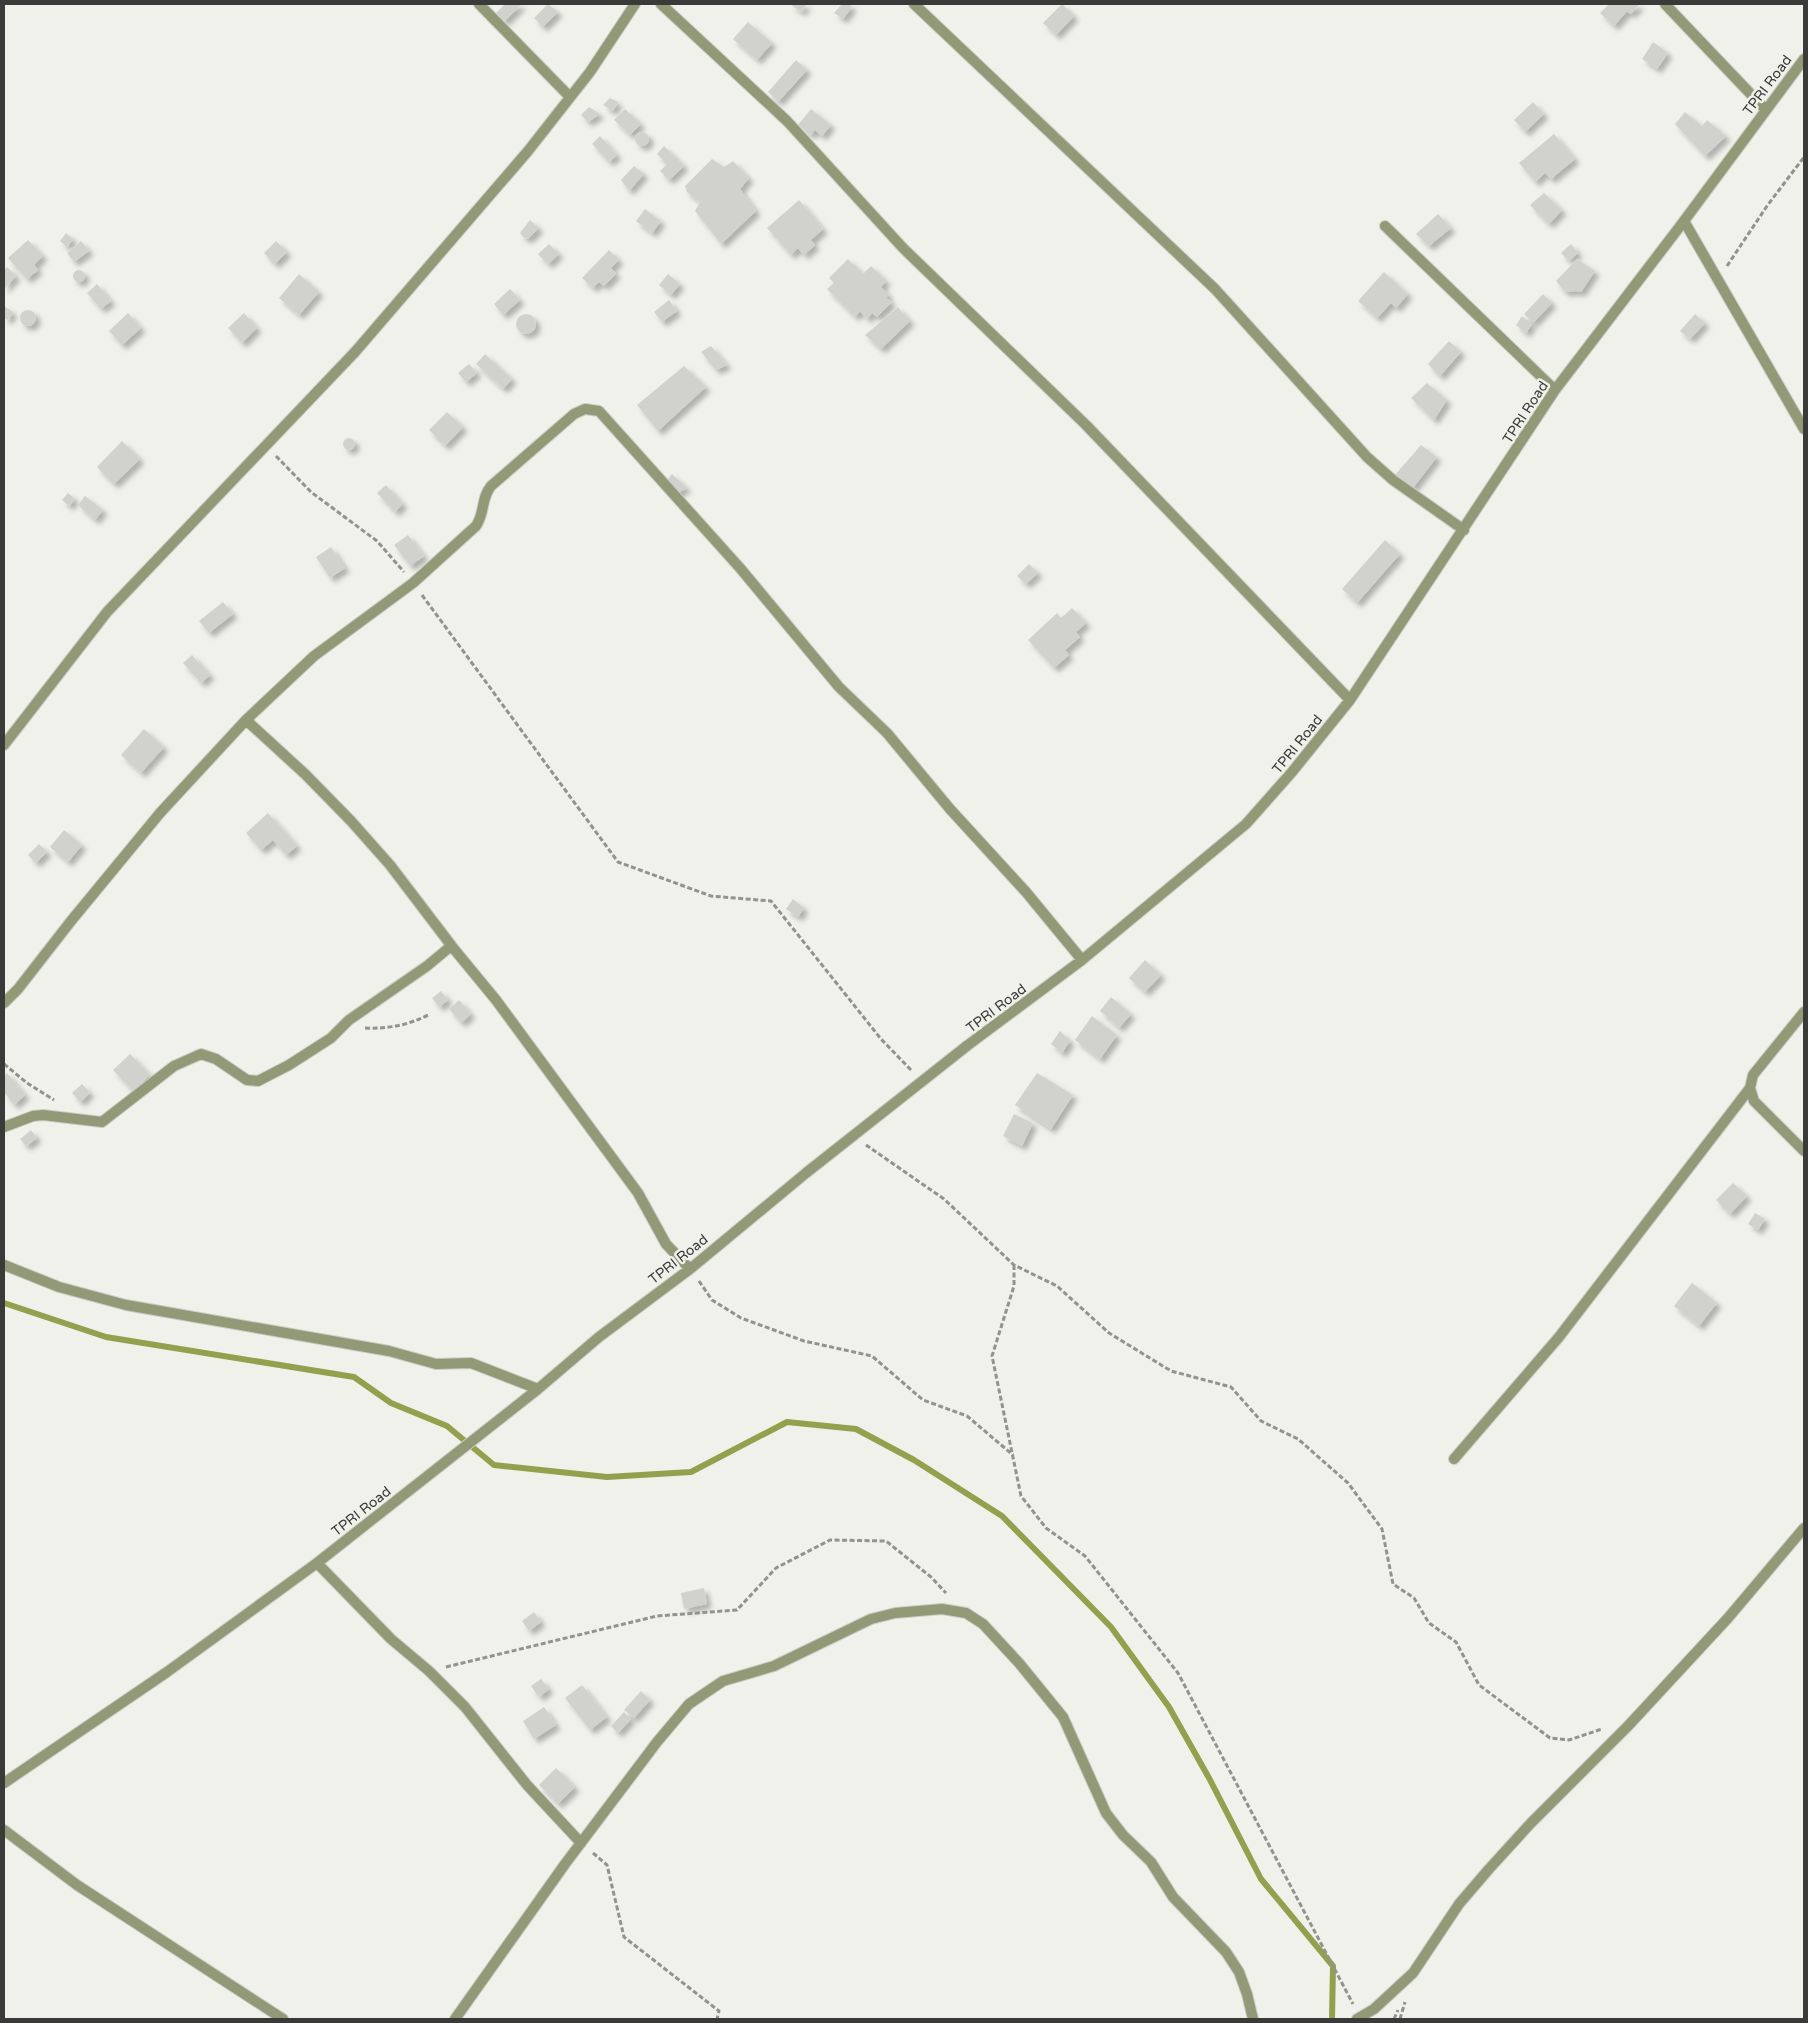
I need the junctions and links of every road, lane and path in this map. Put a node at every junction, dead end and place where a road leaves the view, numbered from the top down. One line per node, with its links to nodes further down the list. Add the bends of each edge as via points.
1 (479, 4): 7 (street)
2 (635, 4): 7 (street)
3 (661, 4): 18 (street, via 786,121 903,248 1086,425)
4 (914, 4): 16 (street, via 1215,289 1368,457 1393,480)
5 (1665, 4): 8 (street)
6 (1804, 58): 8 (street, TPRI Road)
7 (570, 97): 15 (street, via 528,151 355,352)
8 (1765, 109): 10 (street, TPRI Road)
9 (1804, 157): 12 (path)
10 (1684, 221): 12 (street); 13 (street, TPRI Road)
11 (1385, 226): 13 (street)
12 (1718, 279): 14 (street)
13 (1555, 390): 16 (street, TPRI Road)
14 (1804, 428)
15 (266, 445): 17 (path, via 311,492 377,541); 20 (street, via 107,612)
16 (1464, 530): 18 (street, TPRI Road)
17 (412, 583): 19 (street, via 314,656); 22 (street, via 476,526 482,516 485,494 491,486 574,414 585,409 599,411 740,568 839,688 888,733); 28 (path, via 618,862 711,896 771,901 881,1039)
18 (1350, 700): 22 (street, TPRI Road, via 1246,824)
19 (246, 720): 21 (street, via 351,821 390,865); 23 (street, via 160,813)
20 (4, 745)
21 (451, 946): 26 (street, via 349,1020); 36 (street, via 496,1000 638,1193 666,1244)
22 (1082, 960): 28 (street, TPRI Road)
23 (4, 1003)
24 (1804, 1012): 29 (street, via 1753,1076)
25 (430, 1014): 26 (path, via 400,1026)
26 (340, 1031): 31 (street, via 258,1081 247,1080 216,1058 201,1054 174,1066 102,1122 43,1115)
27 (4, 1064): 30 (path)
28 (922, 1081): 32 (street, TPRI Road)
29 (1750, 1088): 33 (street, via 1754,1102); 39 (street, via 1559,1337)
30 (58, 1102)
31 (4, 1126)
32 (852, 1136): 35 (path, via 944,1199); 36 (street, TPRI Road)
33 (1804, 1151)
34 (4, 1265): 37 (street, via 59,1287 126,1305 389,1351 436,1364 471,1363)
35 (1014, 1265): 38 (path, via 1014,1286 992,1356); 44 (path, via 1057,1286 1109,1332 1171,1372 1231,1387 1261,1420 1298,1440 1348,1483 1382,1529 1393,1584 1414,1598 1429,1623 1456,1642 1479,1685 1550,1738 1569,1740 1600,1729)
36 (690, 1269): 37 (street, TPRI Road, via 599,1337); 38 (path, via 712,1300 741,1318 804,1340 872,1356 923,1400 967,1416)
37 (538, 1389): 41 (street, TPRI Road)
38 (1013, 1456): 48 (path, via 1021,1496 1046,1528 1085,1556 1178,1673)
39 (1454, 1458)
40 (1804, 1528): 44 (street, via 1728,1618)
41 (317, 1563): 43 (street, via 391,1639); 45 (street, TPRI Road, via 167,1672)
42 (966, 1613): 43 (path, via 931,1577 886,1541 830,1540 776,1568 737,1610 657,1616); 47 (street, via 942,1609 872,1618 774,1666 723,1681 689,1704); 52 (street, via 989,1631 1019,1663 1063,1717 1106,1813 1151,1862 1173,1897 1226,1952 1239,1972)
43 (428, 1671): 47 (street, via 465,1707 527,1785)
44 (1628, 1726): 48 (street, via 1531,1823 1471,1890 1413,1973 1374,2009)
45 (4, 1782)
46 (4, 1830): 49 (street, via 77,1886)
47 (581, 1843): 50 (street); 51 (path, via 607,1865 624,1937 719,2011)
48 (1358, 2018)
49 (283, 2019)
50 (455, 2019)
51 (717, 2019)
52 (1253, 2019)

